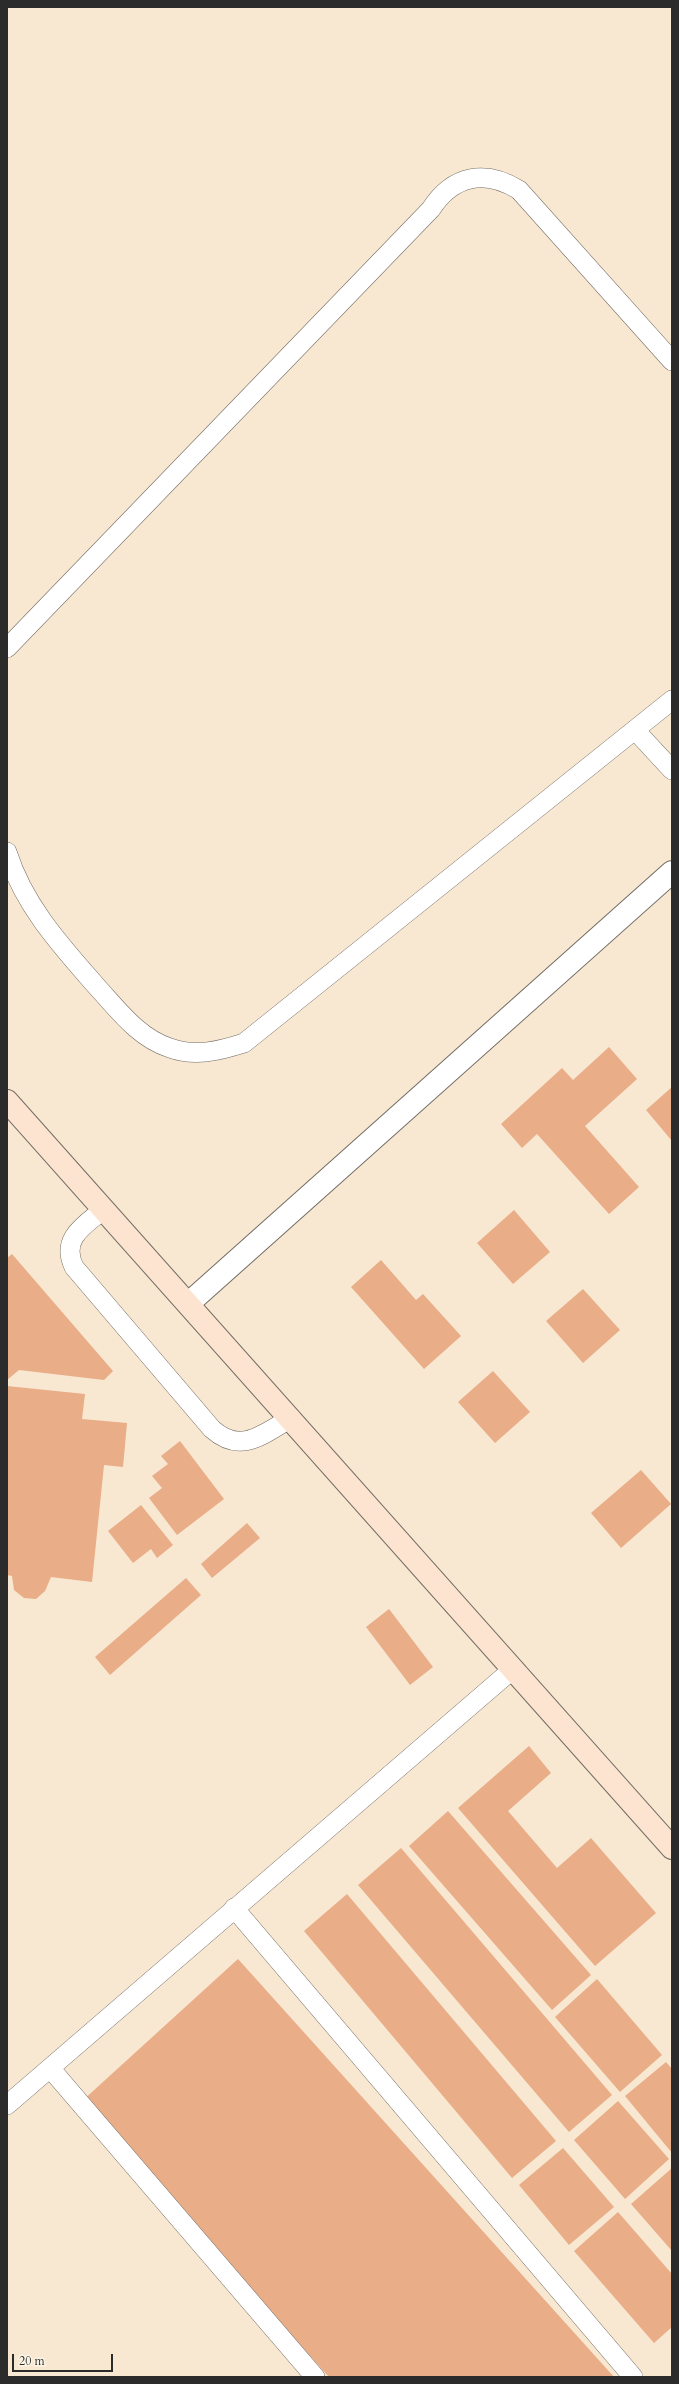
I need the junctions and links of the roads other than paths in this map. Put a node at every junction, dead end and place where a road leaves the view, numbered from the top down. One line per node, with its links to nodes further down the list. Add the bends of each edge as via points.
1 (672, 361): 2 (lane, via 519,190 493,178 478,177 464,180 439,196 431,209)
2 (7, 648)
3 (672, 700): 4 (lane)
4 (635, 730): 5 (lane); 6 (lane, via 244,1043 220,1051 194,1053 170,1048 147,1037 128,1021 41,920 23,889)
5 (672, 770)
6 (7, 852)
7 (672, 872): 10 (street)
8 (7, 1101): 9 (main road)
9 (104, 1208): 10 (main road); 11 (lane, via 72,1239 69,1248 72,1262 212,1429 231,1441 243,1442 254,1440)
10 (189, 1303): 11 (main road)
11 (291, 1418): 12 (main road)
12 (513, 1669): 13 (main road); 14 (lane)
13 (672, 1848)
14 (234, 1908): 15 (lane); 18 (lane)
15 (50, 2068): 16 (lane); 17 (lane)
16 (7, 2105)
17 (315, 2377)
18 (633, 2377)

